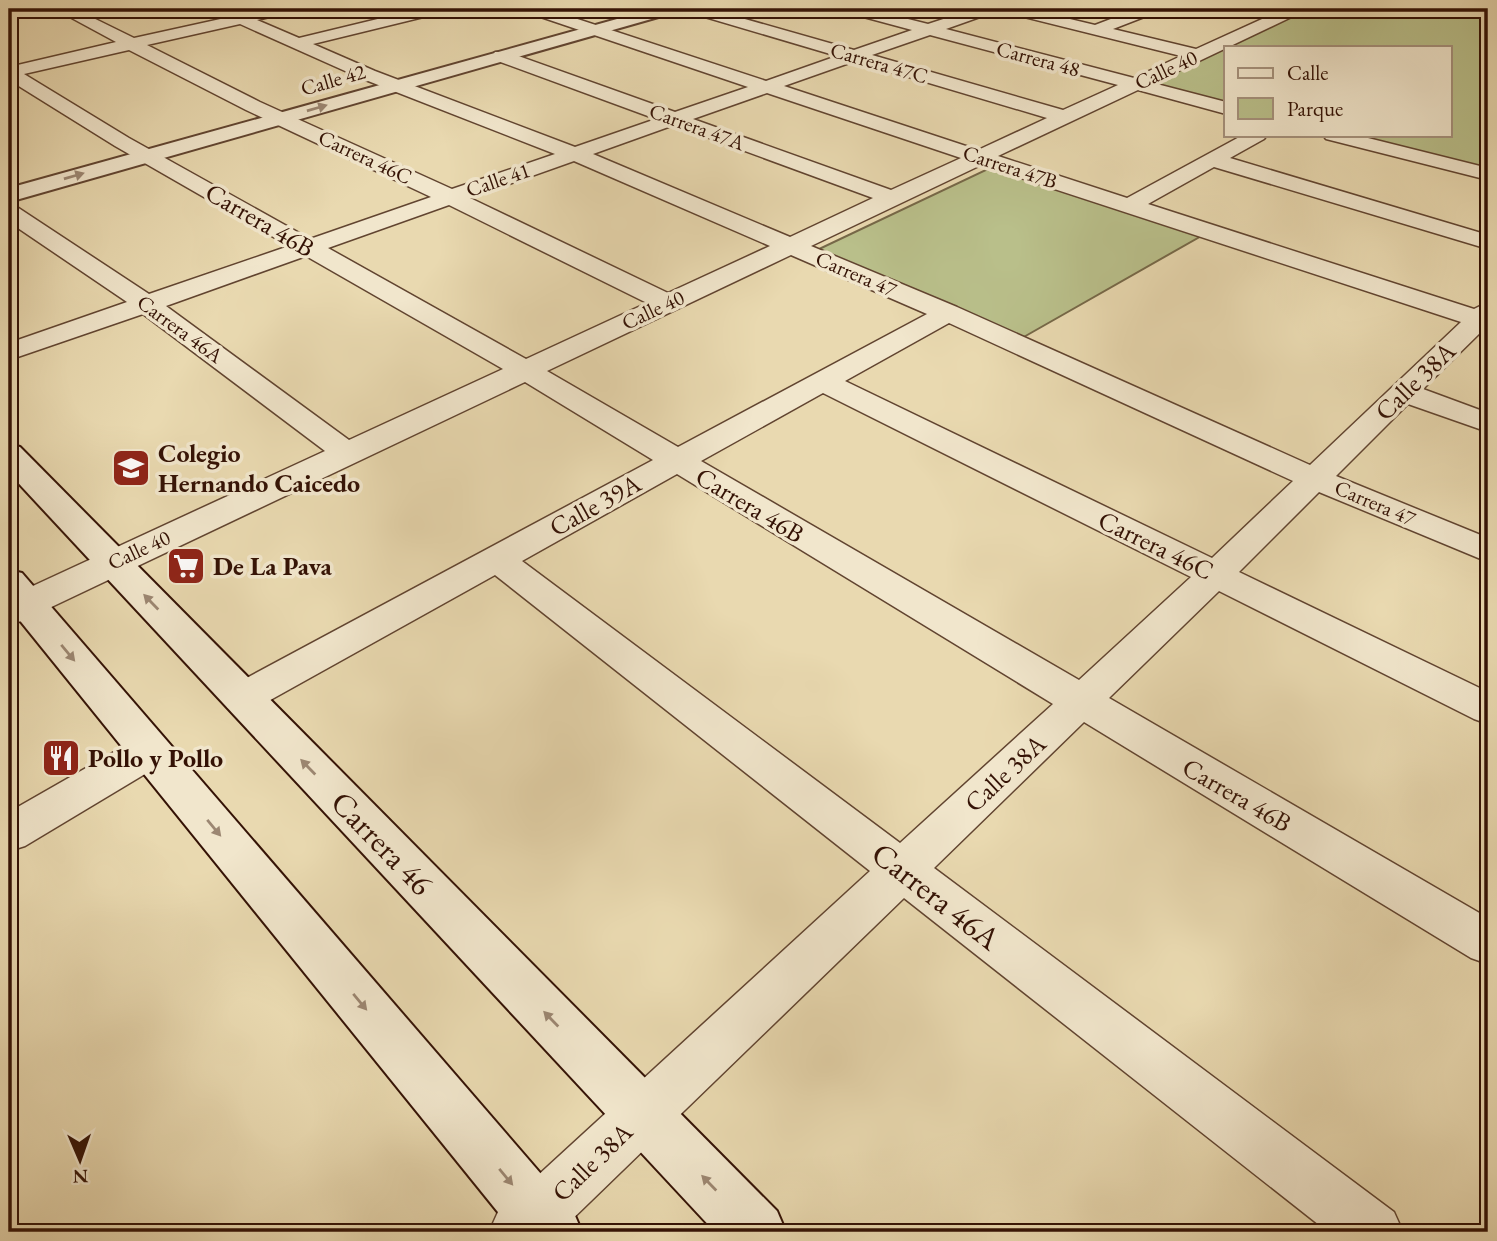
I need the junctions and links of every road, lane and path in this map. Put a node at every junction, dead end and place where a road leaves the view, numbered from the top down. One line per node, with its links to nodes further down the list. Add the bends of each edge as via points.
1 (63, 9): 20 (street, Carrera 46C)
2 (219, 9): 14 (street, Carrera 47)
3 (284, 9): 14 (street)
4 (438, 9): 19 (street)
5 (532, 9): 15 (street, Carrera 47B)
6 (611, 9): 15 (street, Calle 42)
7 (670, 9): 16 (street, Calle 42)
8 (694, 9): 23 (street, Carrera 47C)
9 (851, 9): 17 (street, Carrera 48)
10 (988, 9): 17 (street, Calle 41)
11 (1010, 9): 18 (street)
12 (1151, 9): 18 (street)
13 (1296, 9): 21 (street, Calle 40)
14 (242, 19): 19 (street, Carrera 47); 20 (street)
15 (568, 20): 16 (street, Carrera 47B); 25 (street, Calle 42)
16 (595, 30): 22 (street, Calle 42); 28 (street, Carrera 47B)
17 (929, 30): 23 (street, Calle 41); 27 (street, Carrera 48)
18 (1097, 30): 21 (street)
19 (298, 43): 25 (street, Carrera 47)
20 (131, 44): 24 (street); 29 (street, Carrera 46C)
21 (1198, 55): 27 (street, Calle 40)
22 (501, 56): 26 (street, Calle 42); 34 (street, Carrera 47A)
23 (853, 56): 28 (street, Calle 41); 32 (street, Carrera 47C)
24 (9, 72): 37 (street, Carrera 46B)
25 (369, 75): 26 (street, Carrera 47); 29 (street, Calle 42)
26 (398, 85): 33 (street, Calle 42, one-way to 26); 38 (street, Carrera 47)
27 (1134, 85): 30 (street, Carrera 48); 32 (street, Calle 40)
28 (766, 87): 34 (street, Calle 41); 39 (street, Carrera 47B)
29 (253, 106): 31 (street, Calle 42); 33 (street, Carrera 46C)
30 (1224, 108)
31 (227, 113)
32 (1065, 117): 39 (street, Calle 40)
33 (281, 118): 37 (street, Calle 42); 43 (street, Carrera 46C)
34 (675, 118): 38 (street, Calle 41); 44 (street, Carrera 47A)
35 (1255, 136): 40 (street)
36 (1337, 136): 41 (street)
37 (129, 145): 42 (street, Calle 42, one-way to 37); 49 (street, Carrera 46B)
38 (575, 153): 43 (street, Calle 41); 48 (street, Carrera 47)
39 (979, 157): 44 (street, Calle 40); 45 (street, Carrera 47B)
40 (1210, 159): 45 (street); 47 (street)
41 (1488, 174)
42 (9, 195)
43 (450, 197): 49 (street, Calle 41); 50 (street, Carrera 46C)
44 (893, 198): 48 (street, Calle 40)
45 (1130, 205): 53 (street, Carrera 47B)
46 (9, 212): 51 (street, Carrera 46A)
47 (1488, 242)
48 (789, 246): 50 (street, Calle 40); 52 (street, Carrera 47)
49 (307, 247): 51 (street, Calle 41); 55 (street, Carrera 46B)
50 (668, 303): 55 (street, Calle 40)
51 (147, 304): 54 (street, Calle 41); 59 (street, Carrera 46A)
52 (948, 313): 56 (street, Calle 39A); 62 (street, Carrera 47)
53 (1485, 317): 57 (street, Calle 38A)
54 (9, 352)
55 (525, 370): 59 (street, Calle 40); 61 (street, Carrera 46B)
56 (824, 382): 61 (street, Calle 39A); 66 (street, Carrera 46C)
57 (1403, 392): 58 (street); 62 (street, Calle 38A)
58 (1488, 424)
59 (347, 453): 65 (street, Calle 40)
60 (9, 454): 65 (street, Carrera 46)
61 (675, 460): 64 (street, Calle 39A); 69 (street, Carrera 46B)
62 (1313, 478): 63 (street, Carrera 47); 66 (street, Calle 38A)
63 (1488, 551)
64 (498, 560): 68 (street, Calle 39A); 73 (street, Carrera 46A)
65 (113, 563): 67 (street, Calle 40); 68 (street, Carrera 46, one-way to 65)
66 (1216, 575): 69 (street, Calle 38A); 70 (street, Carrera 46C)
67 (15, 599): 71 (street, one-way to 71)
68 (242, 698): 75 (street, Carrera 46, one-way to 68)
69 (1081, 703): 73 (street, Calle 38A); 74 (street, Carrera 46B)
70 (1488, 709)
71 (150, 751): 72 (street); 76 (street, one-way to 76)
72 (9, 833)
73 (901, 869): 75 (street, Calle 38A); 78 (street, Carrera 46A)
74 (1488, 943)
75 (642, 1114): 76 (street, Calle 38A); 77 (street, Carrera 46, one-way to 75)
76 (536, 1226)
77 (756, 1232)
78 (1374, 1232)

